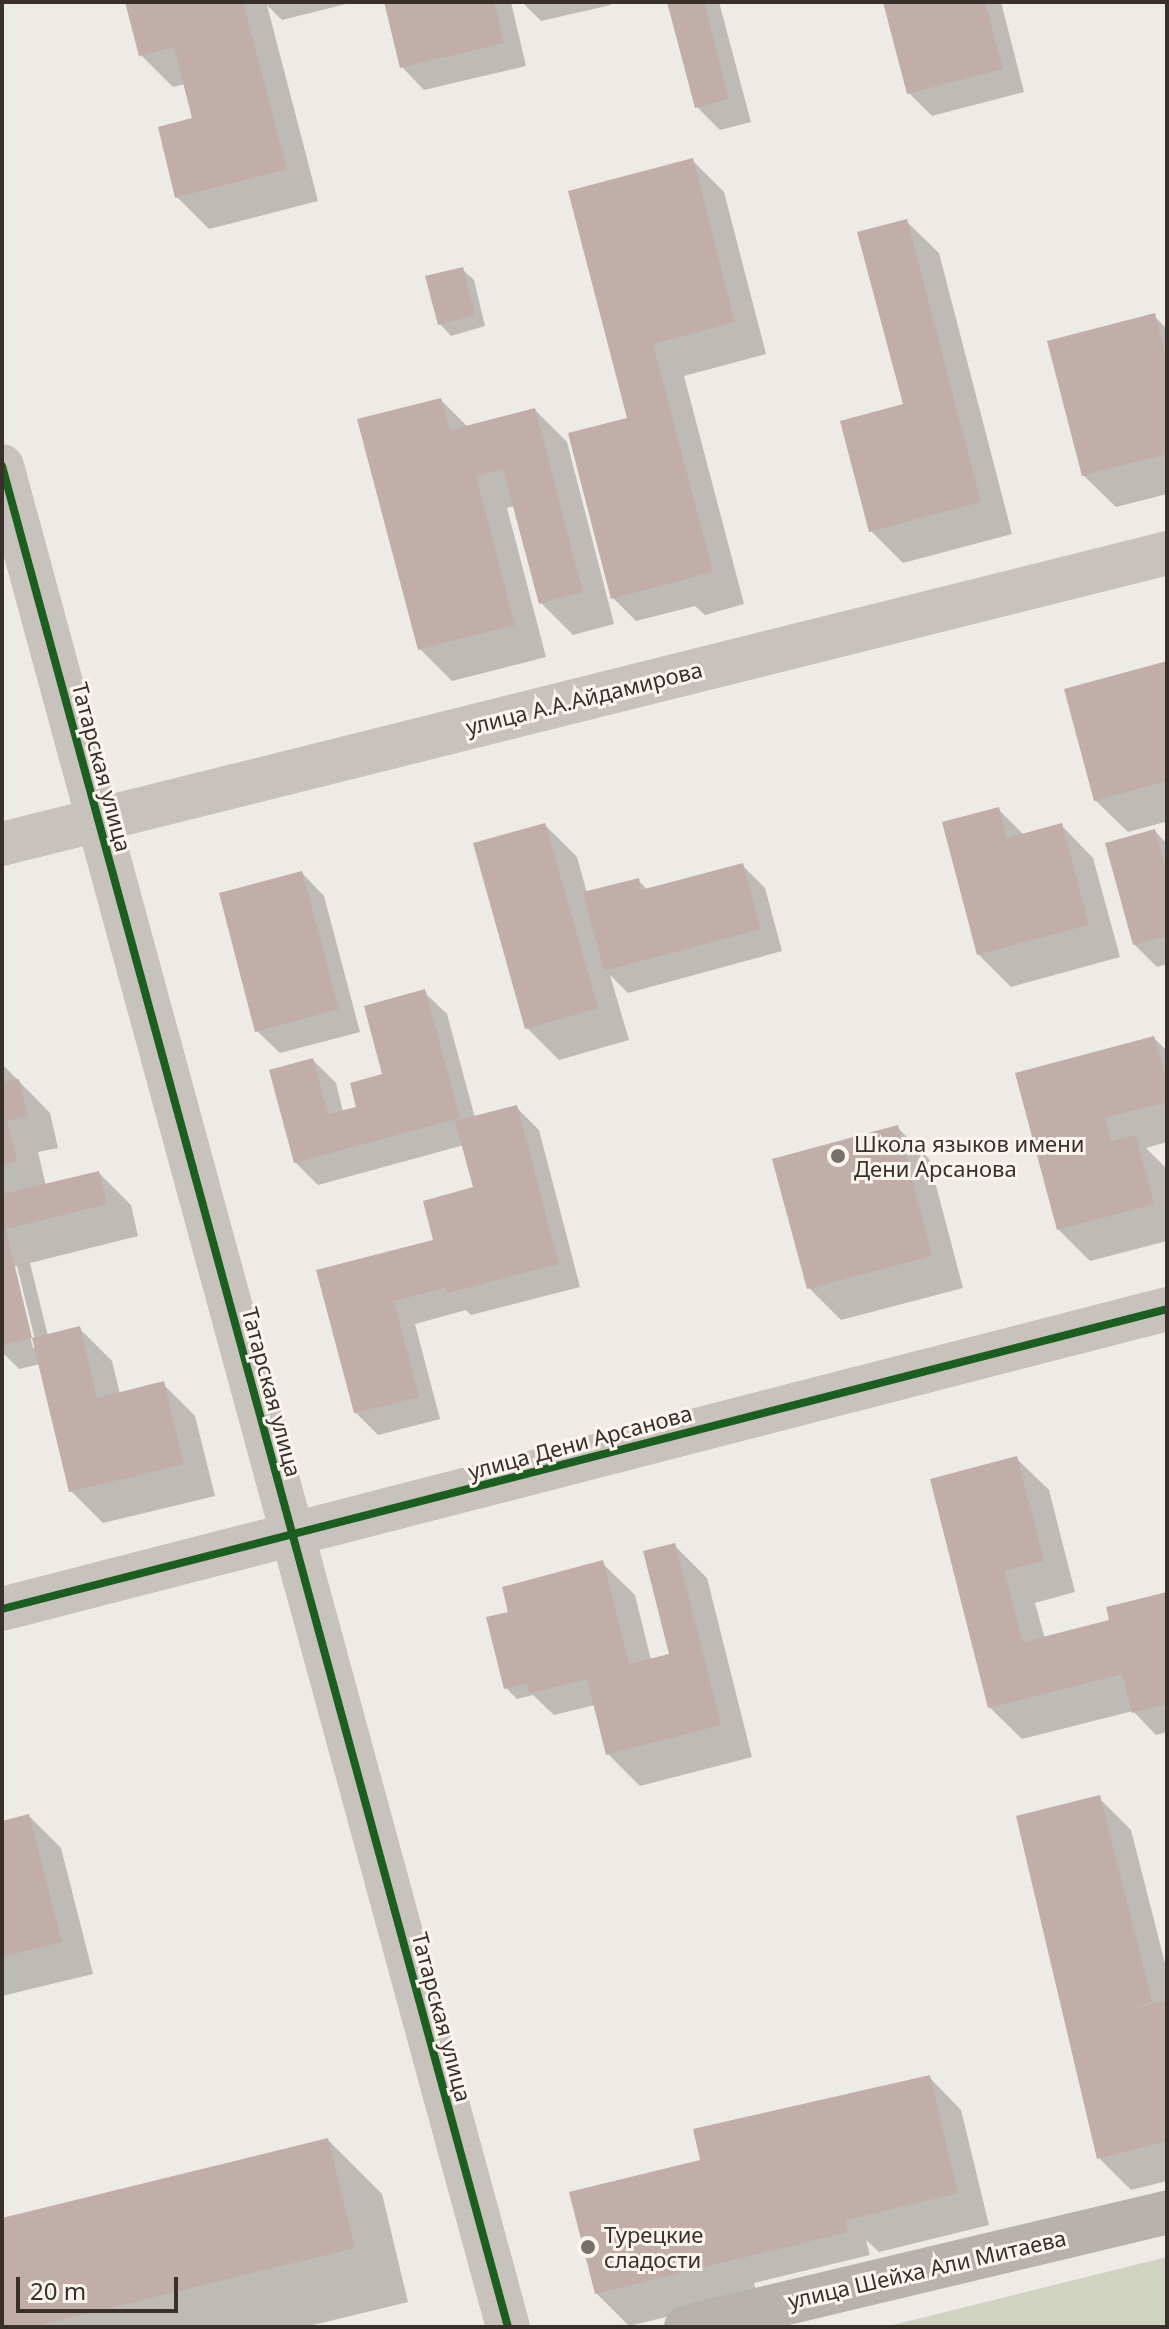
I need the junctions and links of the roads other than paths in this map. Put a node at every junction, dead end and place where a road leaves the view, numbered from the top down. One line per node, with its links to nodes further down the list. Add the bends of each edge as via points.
1 (2, 466): 3 (street, Татарская улица)
2 (1167, 553): 3 (street, улица А.А.Айдамирова)
3 (98, 820): 4 (street, улица А.А.Айдамирова); 6 (street, Татарская улица)
4 (2, 844)
5 (1167, 1309): 6 (street, улица Дени Арсанова)
6 (292, 1535): 7 (street, улица Дени Арсанова); 9 (street, Татарская улица)
7 (2, 1609)
8 (1167, 2212): 10 (main road, улица Шейха Али Митаева)
9 (508, 2327)
10 (686, 2327)

